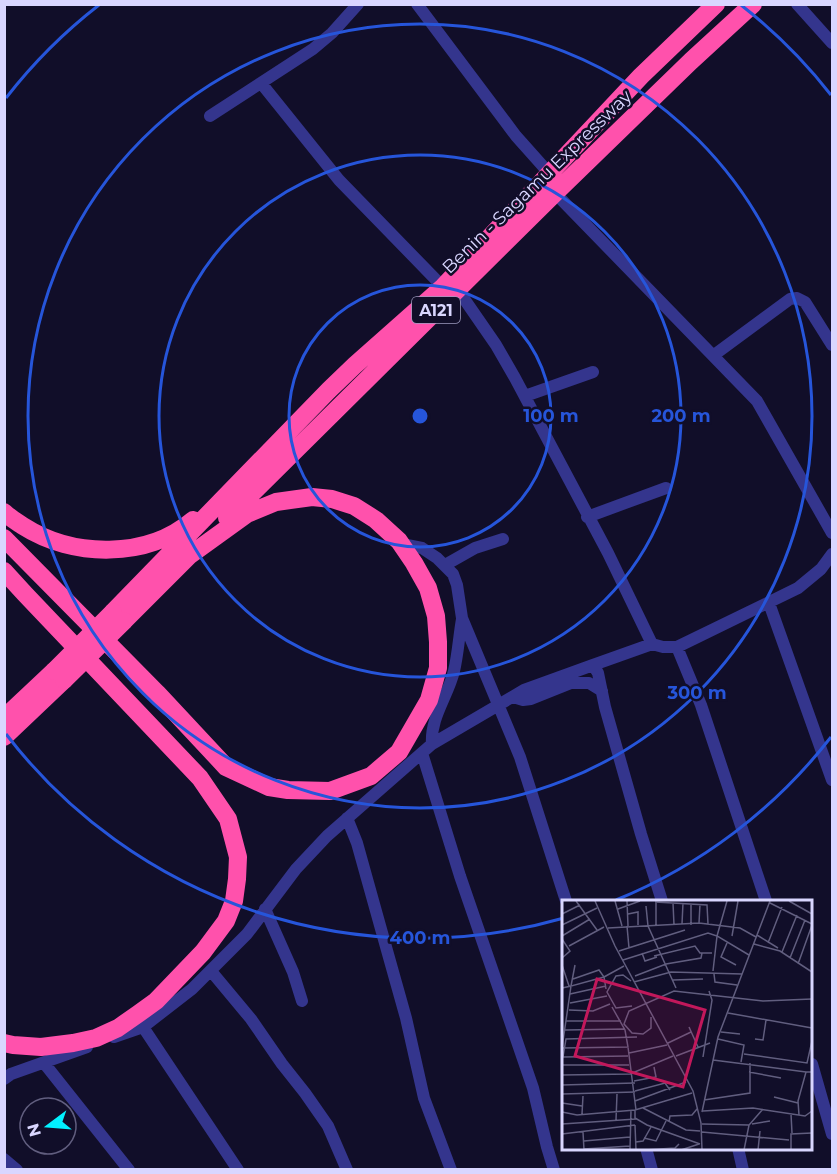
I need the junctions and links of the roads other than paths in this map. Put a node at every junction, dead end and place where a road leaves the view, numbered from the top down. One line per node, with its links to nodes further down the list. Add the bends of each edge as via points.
1 (358, 4): 7 (street, via 313,49)
2 (417, 4): 9 (street, via 508,127)
3 (716, 4): 9 (highway, A121)
4 (753, 4): 10 (highway, Benin - Sagamu Expressway / A121)
5 (797, 4): 6 (street)
6 (832, 43)
7 (261, 83): 8 (street); 11 (street, via 339,180)
8 (210, 116)
9 (549, 173): 11 (highway, A121)
10 (555, 194): 11 (highway, Benin - Sagamu Expressway / A121); 13 (street)
11 (450, 288): 15 (street, via 500,351); 16 (highway, A121, via 355,365); 25 (highway, Benin - Sagamu Expressway / A121)
12 (832, 345): 13 (street, via 805,302 797,298 790,299)
13 (714, 355): 20 (street, via 757,401)
14 (593, 372): 15 (street)
15 (525, 396): 19 (street)
16 (247, 474): 18 (highway, via 185,526 131,548 110,550 54,542); 29 (highway, A121)
17 (666, 488): 19 (street)
18 (4, 512)
19 (587, 517): 32 (street)
20 (832, 533)
21 (4, 538): 23 (highway, via 226,767 269,787 330,791 371,776 399,752 429,700 438,668 436,616 428,588)
22 (503, 539): 26 (street, via 475,548)
23 (402, 544): 25 (highway, via 354,506 312,497 276,502 247,514); 26 (street, via 422,548)
24 (832, 554): 28 (street, via 798,588)
25 (186, 558): 29 (highway, Benin - Sagamu Expressway / A121)
26 (445, 565): 30 (street, via 457,585)
27 (4, 571): 53 (highway, via 200,778 228,819 238,856 234,901 226,921 203,952 156,1001 118,1028 96,1038 40,1047)
28 (769, 603): 33 (street); 44 (street)
29 (119, 616): 36 (highway, A121, bridge)
30 (462, 618): 31 (street); 35 (street)
31 (473, 644): 35 (street); 39 (street)
32 (652, 644): 33 (street); 34 (street)
33 (677, 647): 48 (street, via 701,705)
34 (593, 665): 37 (street); 38 (street)
35 (453, 672): 42 (street, via 434,723)
36 (59, 676): 40 (highway); 41 (highway)
37 (602, 691): 38 (street, via 589,683 571,683 531,699); 47 (street)
38 (513, 696): 39 (street)
39 (499, 704): 42 (street); 46 (street)
40 (4, 718)
41 (4, 737)
42 (432, 744): 43 (street)
43 (422, 753): 45 (street); 66 (street, via 533,1088)
44 (832, 780)
45 (348, 818): 49 (street, via 296,869); 65 (street, via 397,985 424,1098)
46 (566, 900)
47 (662, 900)
48 (766, 900)
49 (265, 909): 50 (street); 51 (street)
50 (211, 971): 52 (street); 64 (street, via 251,1019 328,1126)
51 (303, 1001)
52 (143, 1027): 54 (street); 63 (street)
53 (4, 1043)
54 (44, 1063): 56 (street); 62 (street)
55 (813, 1068): 57 (street)
56 (4, 1079)
57 (832, 1134)
58 (646, 1150): 67 (street)
59 (738, 1150): 68 (street)
60 (4, 1159): 61 (street)
61 (17, 1170)
62 (129, 1170)
63 (238, 1170)
64 (347, 1170)
65 (451, 1170)
66 (554, 1170)
67 (652, 1170)
68 (743, 1170)

